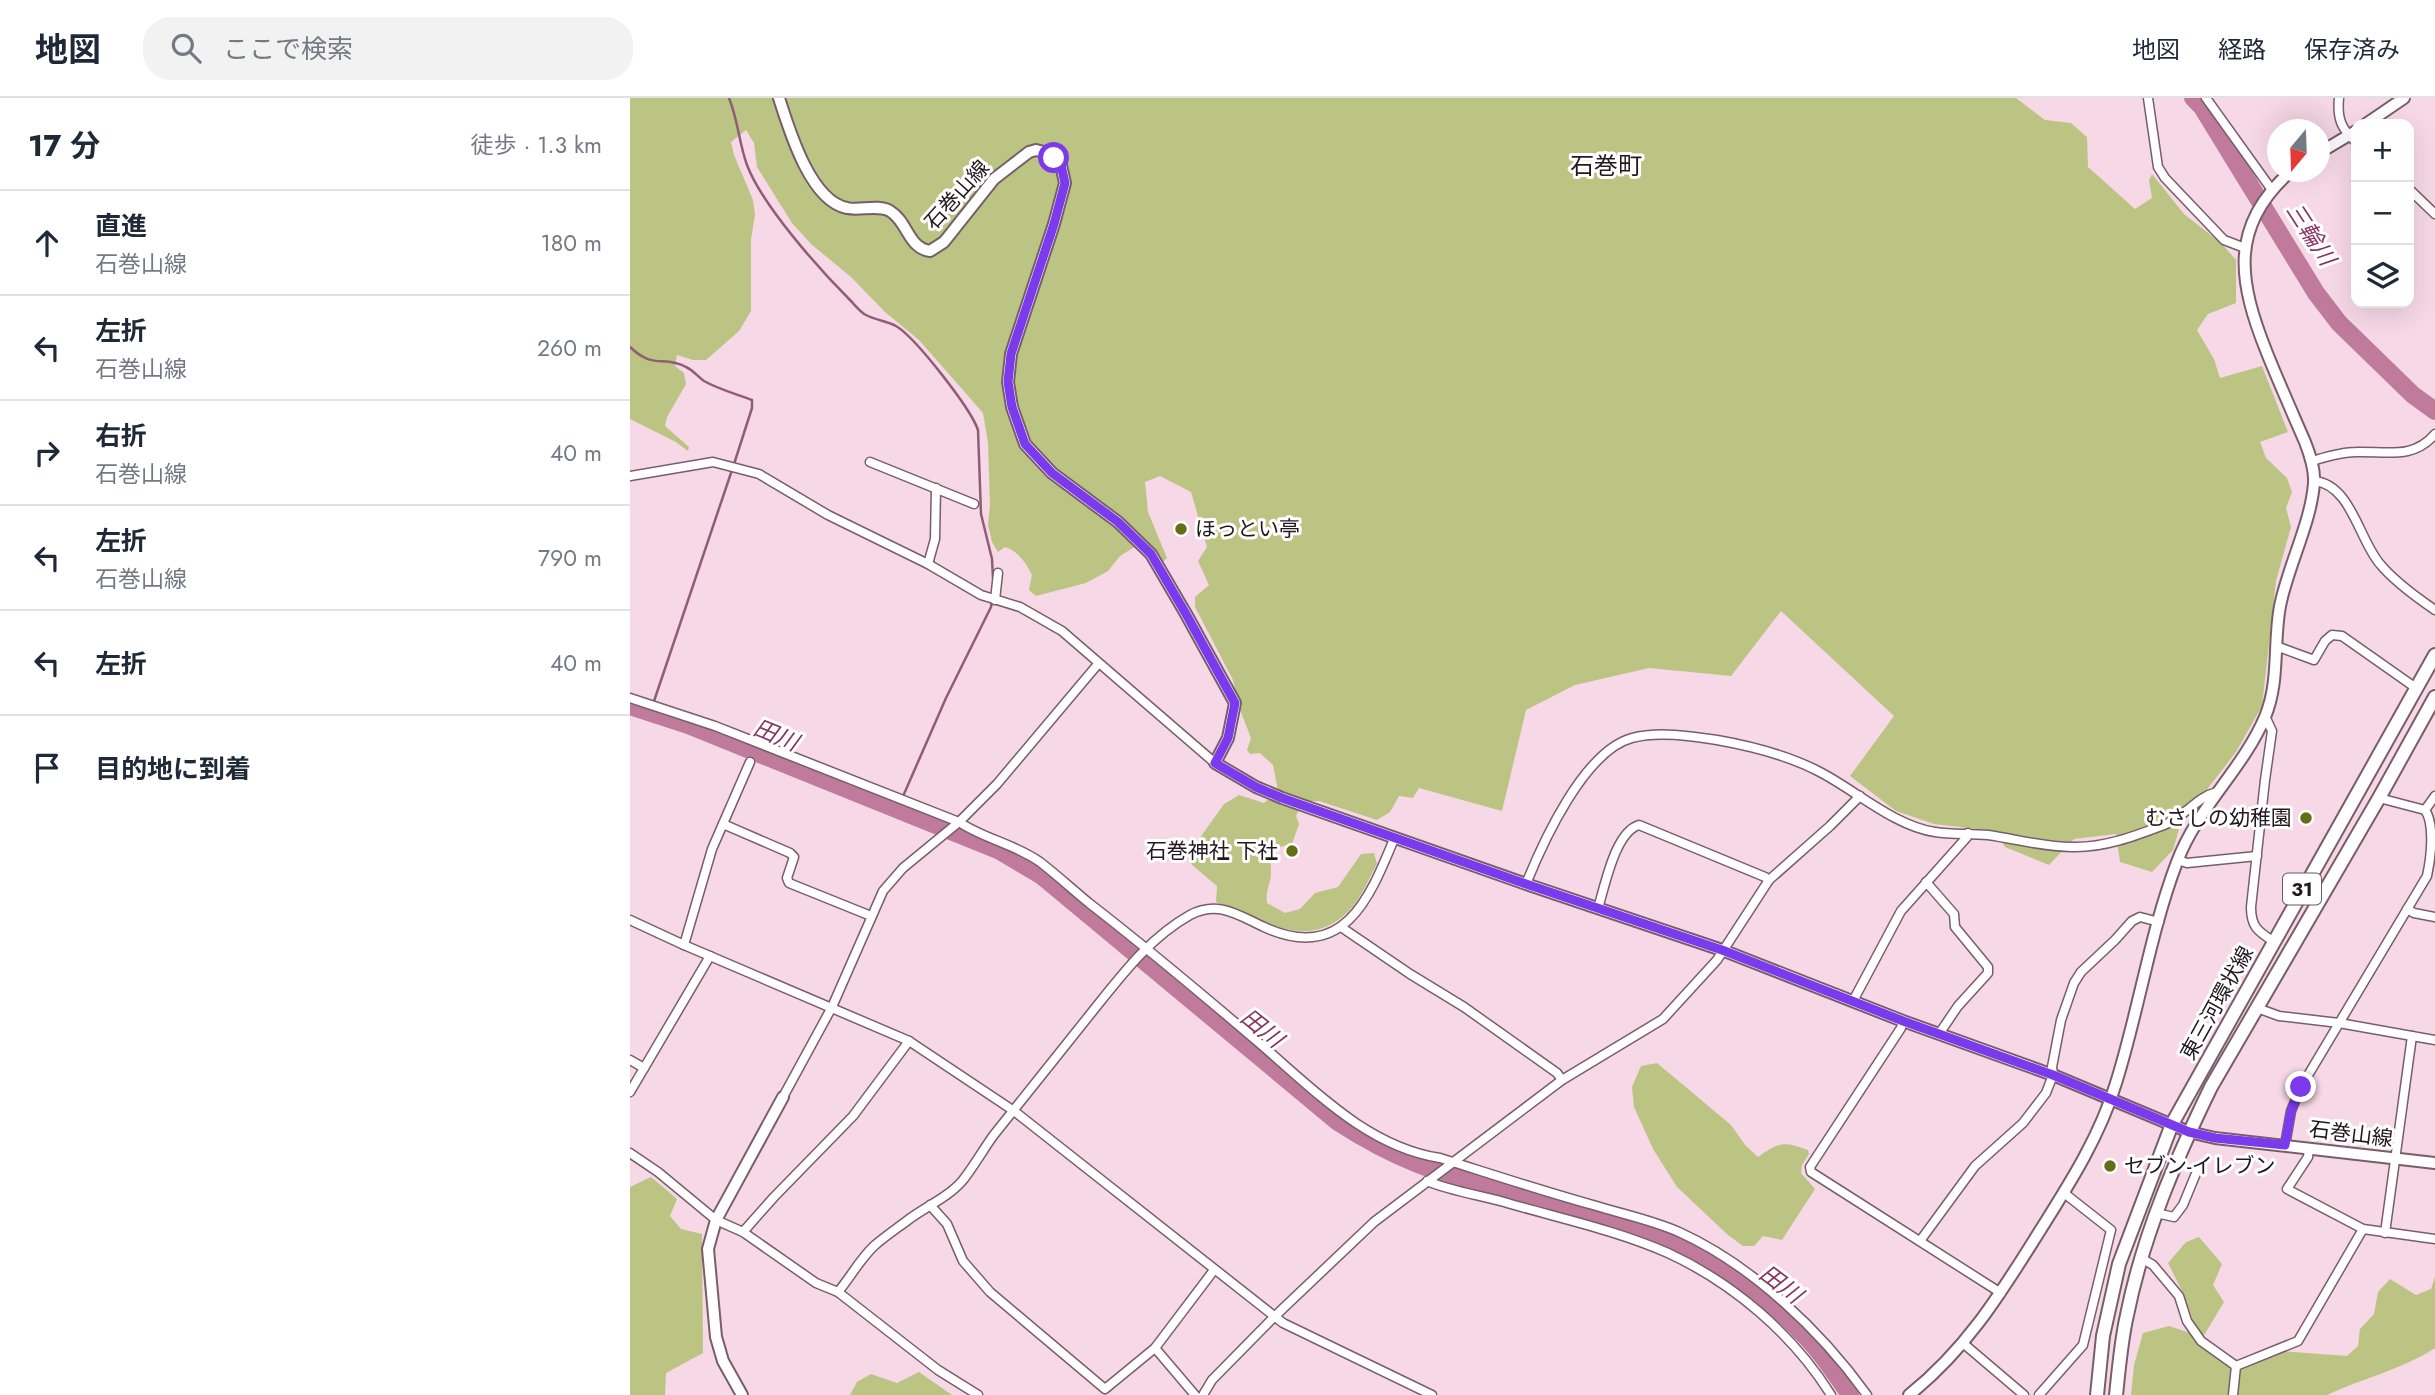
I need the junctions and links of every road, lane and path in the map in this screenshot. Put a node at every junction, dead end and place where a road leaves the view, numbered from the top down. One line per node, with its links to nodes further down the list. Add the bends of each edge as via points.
1 (779, 98): 34 (main road, 石巻山線, via 800,155 833,203 890,211 921,250 930,251 944,242 994,179 1029,152 1048,153 1061,165 1065,183 1011,354 1008,382 1012,407 1025,444 1052,473 1118,522 1151,554 1199,636 1235,703 1228,738)
2 (2148, 98): 14 (street, via 2158,167 2165,178 2224,240)
3 (2206, 98): 11 (street)
4 (2339, 98): 7 (street, via 2340,122)
5 (2404, 98): 6 (main road)
6 (2374, 119)
7 (2351, 133)
8 (2351, 137): 9 (main road)
9 (2330, 148)
10 (2280, 182): 11 (main road)
11 (2270, 192): 14 (main road, via 2255,217)
12 (2414, 194): 13 (street)
13 (2435, 214)
14 (2245, 248): 16 (main road, via 2244,279 2255,322)
15 (2435, 434): 16 (street, via 2419,448 2403,453 2344,452)
16 (2312, 461): 19 (main road)
17 (870, 462): 20 (street)
18 (630, 476): 22 (street, via 713,461 759,474 838,521)
19 (2314, 481): 25 (street, via 2333,488 2382,567); 26 (main road, via 2286,580)
20 (936, 488): 21 (street); 22 (street, via 935,539)
21 (974, 504)
22 (928, 564): 24 (street)
23 (998, 573): 24 (street)
24 (995, 600): 28 (street, via 1044,619)
25 (2435, 610)
26 (2276, 646): 29 (street, via 2314,660 2325,640 2342,636); 32 (main road, via 2276,670)
27 (2435, 655): 29 (main road, 東三河環状線 / 31)
28 (1098, 664): 34 (street); 41 (street, via 998,784)
29 (2416, 688): 57 (main road, 東三河環状線 / 31)
30 (2435, 697): 38 (main road, 東三河環状線 / 31)
31 (630, 698): 41 (street, via 715,726)
32 (2265, 716): 35 (main road); 44 (street, via 2273,731)
33 (750, 762): 40 (street)
34 (1215, 763): 43 (main road, 石巻山線, via 1265,791)
35 (2217, 792): 42 (street, via 2167,824 2100,846 2051,846); 46 (main road)
36 (1860, 796): 42 (street, via 1922,829); 47 (street); 49 (street, via 1819,771 1768,752 1706,738 1630,738 1593,765 1544,841)
37 (2435, 796): 39 (street)
38 (2379, 798): 39 (street); 64 (main road, 東三河環状線 / 31)
39 (2425, 810): 45 (street, via 2433,822)
40 (723, 824): 52 (street, via 790,853 794,857 789,883); 58 (street)
41 (957, 824): 52 (street, via 892,879); 59 (street, via 1018,848)
42 (1968, 833): 48 (street)
43 (1394, 839): 49 (main road, 石巻山線); 56 (street, via 1360,906)
44 (2257, 856): 46 (street, via 2187,863); 57 (street, via 2251,922)
45 (2433, 856): 51 (street)
46 (2178, 859): 55 (main road)
47 (1769, 880): 50 (street, via 1639,825 1617,846); 60 (street)
48 (1926, 882): 62 (street, via 1901,911); 67 (street, via 1954,914 1955,927 1988,967 1988,973)
49 (1526, 884): 50 (main road, 石巻山線)
50 (1598, 908): 60 (main road, 石巻山線)
51 (2407, 909): 53 (street); 66 (street)
52 (871, 916): 63 (street)
53 (2435, 917)
54 (630, 920): 58 (street)
55 (2159, 922): 73 (street, via 2140,917 2132,920 2081,972 2066,1002); 77 (main road)
56 (1341, 927): 59 (street, via 1313,938 1291,936 1235,912 1206,909); 74 (street, via 1464,1007)
57 (2273, 941): 79 (main road, 東三河環状線 / 31)
58 (684, 945): 61 (street)
59 (1145, 949): 78 (street); 86 (street, via 1358,1124 1386,1141)
60 (1722, 950): 62 (main road, 石巻山線); 74 (street, via 1663,1020)
61 (710, 956): 63 (street); 72 (street)
62 (1853, 1001): 65 (main road, 石巻山線)
63 (832, 1007): 70 (street); 76 (street)
64 (2257, 1008): 66 (street, via 2279,1016); 80 (main road, 東三河環状線 / 31)
65 (1903, 1021): 67 (main road, 石巻山線); 97 (street, via 1810,1167 1811,1172)
66 (2339, 1023): 68 (street); 81 (street, via 2301,1087)
67 (1939, 1034): 73 (main road, 石巻山線)
68 (2412, 1036): 69 (street); 84 (street)
69 (2435, 1040)
70 (909, 1041): 78 (street); 94 (street, via 853,1116)
71 (630, 1060): 72 (street)
72 (644, 1068): 75 (street)
73 (2053, 1075): 77 (main road, 石巻山線); 97 (street, via 2046,1093 2023,1123 1975,1166)
74 (1562, 1080): 86 (street)
75 (630, 1092)
76 (783, 1097): 92 (main road)
77 (2111, 1098): 79 (main road, 石巻山線); 89 (main road)
78 (1014, 1111): 90 (street, via 961,1182); 99 (street)
79 (2172, 1124): 80 (main road, 石巻山線); 116 (main road, 東三河環状線 / 31, via 2119,1264 2103,1336)
80 (2189, 1132): 81 (main road, 石巻山線); 91 (main road, 東三河環状線 / 31)
81 (2285, 1145): 82 (main road, 石巻山線)
82 (2309, 1149): 84 (main road, 石巻山線); 93 (street, via 2287,1189)
83 (630, 1153): 92 (street)
84 (2395, 1158): 85 (main road, 石巻山線); 95 (street)
85 (2435, 1163)
86 (1449, 1164): 88 (street); 112 (street, via 1645,1220 1688,1237 1746,1273 1788,1307 1838,1356)
87 (2197, 1171): 91 (street, via 2174,1217)
88 (1428, 1180): 102 (street, via 1363,1232); 111 (street, via 1609,1233 1693,1266 1757,1310 1812,1367)
89 (2064, 1193): 101 (main road); 115 (street, via 2111,1230 2083,1345)
90 (930, 1205): 100 (street, via 872,1248); 104 (street, via 947,1224 963,1261 990,1292 1105,1389)
91 (2156, 1213): 98 (main road, 東三河環状線 / 31)
92 (716, 1220): 94 (street); 106 (main road, via 708,1249 716,1336 723,1361)
93 (2362, 1229): 95 (street); 105 (street, via 2298,1341)
94 (743, 1233): 100 (street, via 816,1283)
95 (2385, 1233): 96 (street)
96 (2435, 1239)
97 (1920, 1241): 101 (street)
98 (2141, 1258): 105 (street, via 2153,1265 2179,1296 2187,1321 2201,1341); 117 (main road, 東三河環状線 / 31, via 2126,1315)
99 (1214, 1270): 102 (street); 104 (street)
100 (838, 1292): 107 (street, via 938,1370)
101 (2001, 1293): 103 (main road)
102 (1274, 1317): 109 (street); 110 (street)
103 (1964, 1344): 113 (main road); 114 (street)
104 (1155, 1348): 108 (street)
105 (2236, 1366): 118 (street)
106 (742, 1395)
107 (978, 1395)
108 (1195, 1395)
109 (1203, 1395)
110 (1432, 1395)
111 (1831, 1395)
112 (1867, 1395)
113 (1909, 1395)
114 (2024, 1395)
115 (2039, 1395)
116 (2097, 1395)
117 (2116, 1395)
118 (2233, 1395)

